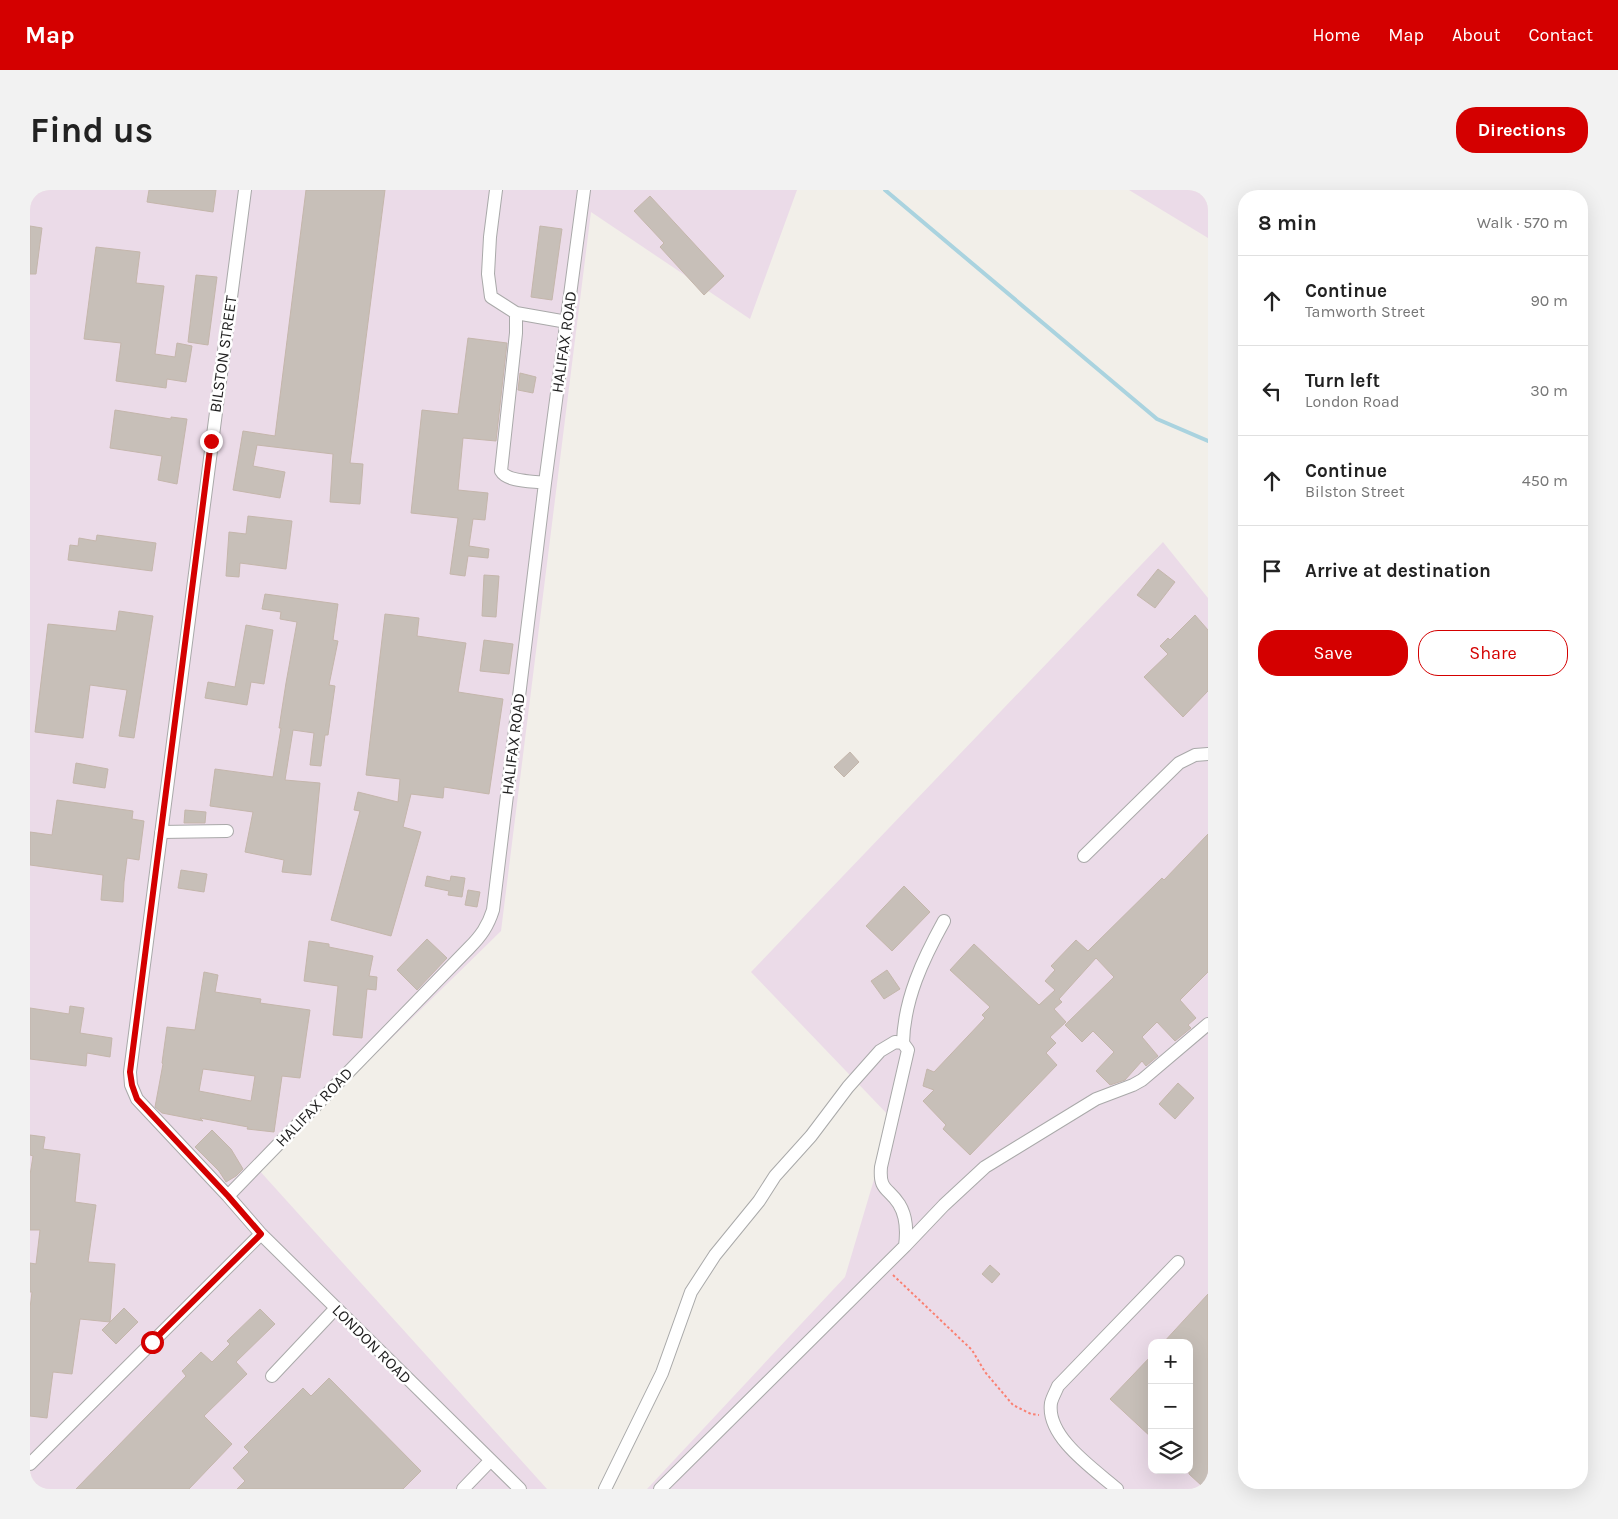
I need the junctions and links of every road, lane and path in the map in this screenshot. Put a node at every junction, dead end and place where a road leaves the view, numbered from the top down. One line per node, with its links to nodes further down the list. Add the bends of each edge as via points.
1 (244, 190): 9 (street, BILSTON STREET)
2 (496, 190): 4 (street, via 488,274 491,297)
3 (584, 190): 5 (street, HALIFAX ROAD)
4 (516, 313): 5 (street); 6 (street, via 501,471 509,478)
5 (567, 322): 6 (street, HALIFAX ROAD)
6 (545, 483): 14 (street, HALIFAX ROAD, via 489,924 470,948)
7 (1208, 754): 10 (street, via 1195,755 1178,763)
8 (227, 831): 9 (street)
9 (161, 832): 14 (street, BILSTON STREET, via 130,1072 132,1085 137,1099)
10 (1084, 856)
11 (944, 921): 13 (street, via 926,954 908,1003)
12 (1208, 1024): 16 (street, via 1142,1080 1096,1099 986,1167)
13 (903, 1043): 16 (street, via 908,1050 880,1180 904,1216); 26 (street, via 895,1042 880,1051 775,1176 759,1201 715,1254 691,1292 662,1372)
14 (228, 1196): 15 (street, LONDON ROAD)
15 (261, 1234): 19 (street, LONDON ROAD); 23 (street)
16 (905, 1246): 18 (street)
17 (1178, 1262): 21 (street, via 1058,1386 1051,1402)
18 (884, 1266): 21 (path, via 972,1350 985,1372 1013,1405 1032,1414); 27 (street)
19 (336, 1308): 20 (street); 22 (street, LONDON ROAD)
20 (272, 1376)
21 (1051, 1417): 28 (street, via 1065,1443)
22 (490, 1461): 24 (street); 25 (street, LONDON ROAD)
23 (30, 1464)
24 (463, 1489)
25 (520, 1489)
26 (605, 1489)
27 (660, 1489)
28 (1117, 1489)

